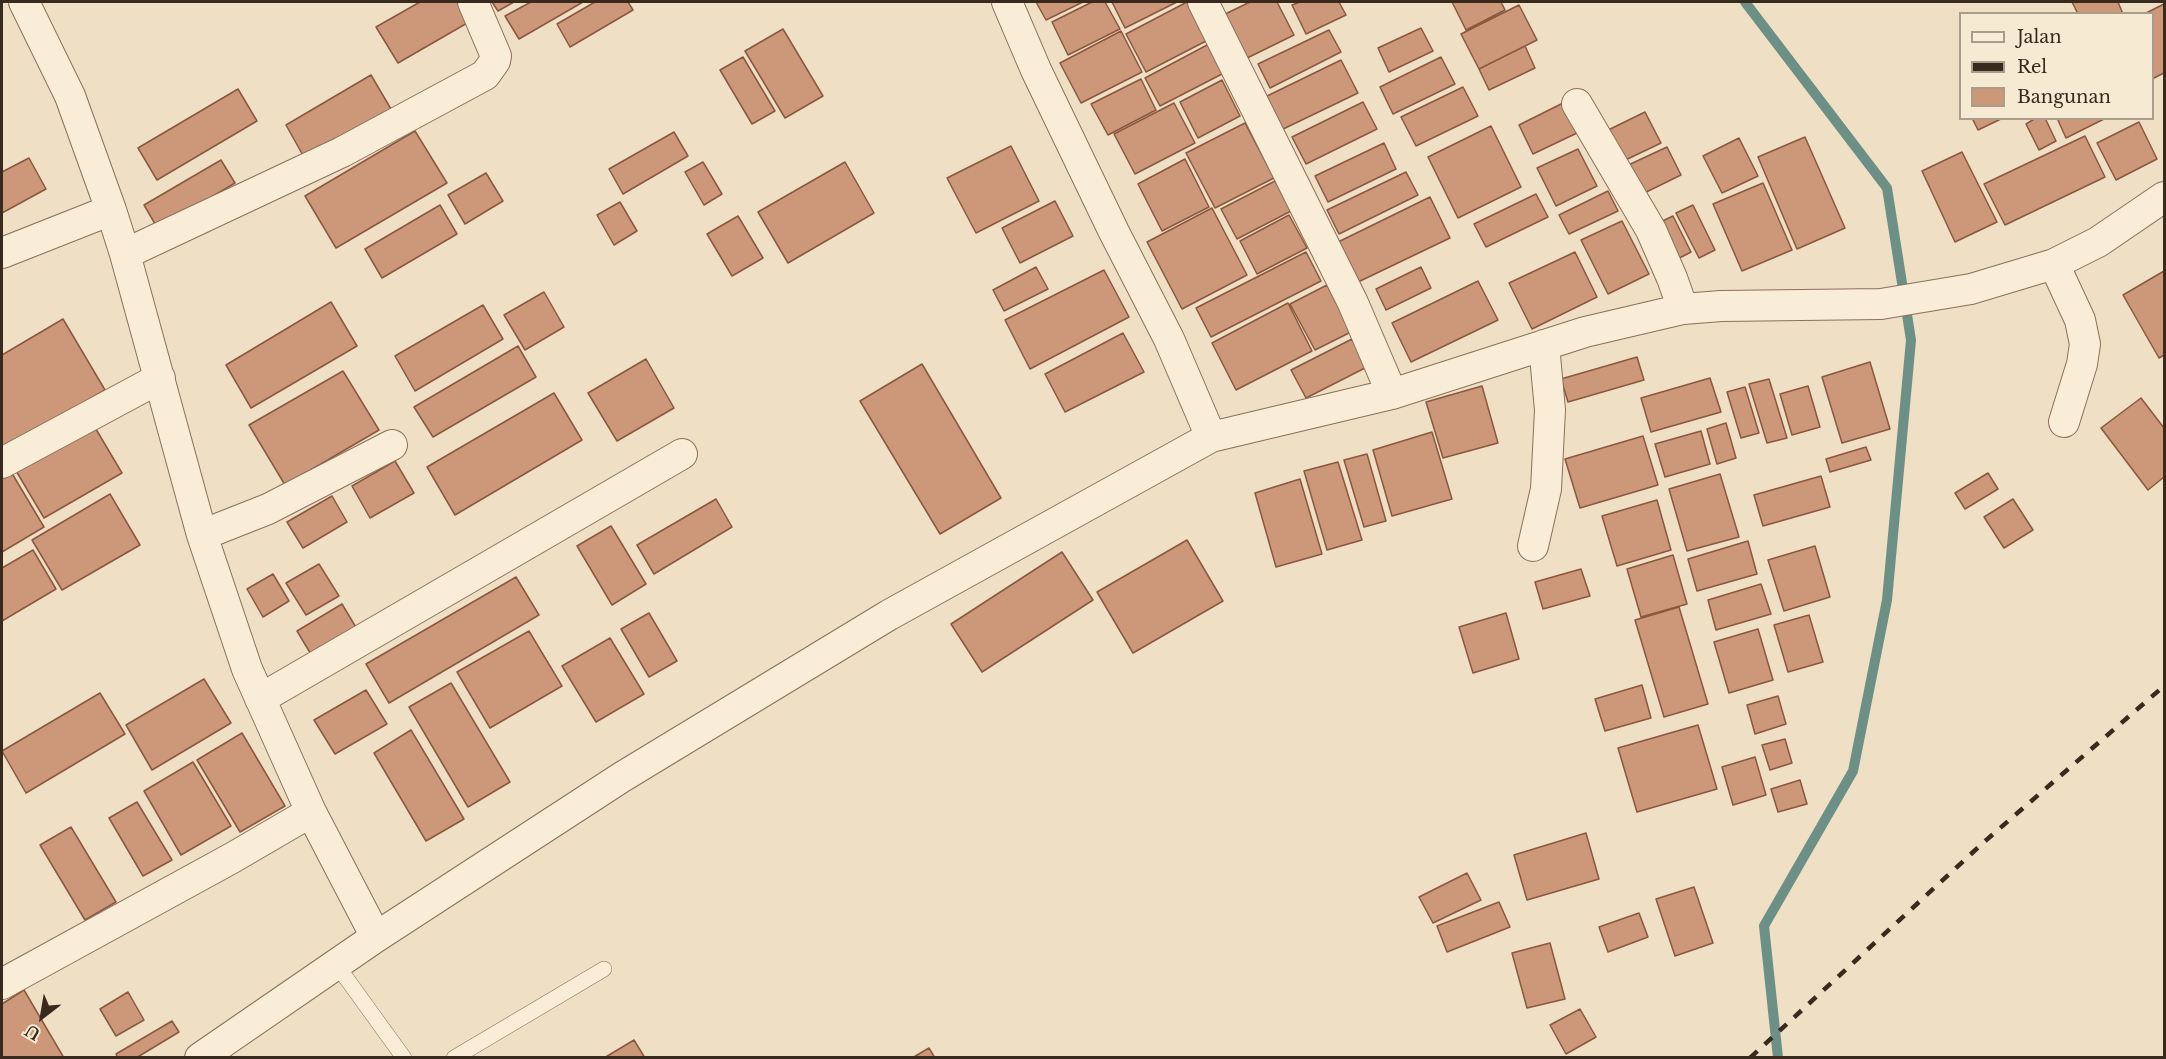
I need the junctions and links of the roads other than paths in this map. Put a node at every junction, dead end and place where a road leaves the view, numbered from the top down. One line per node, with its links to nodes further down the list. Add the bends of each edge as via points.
1 (24, 2): 7 (street, via 70,96)
2 (473, 2): 9 (street, via 496,56 485,75 342,152)
3 (1007, 2): 16 (street, via 1109,222 1169,339)
4 (1203, 2): 14 (street, via 1353,303)
5 (1576, 104): 11 (street, via 1651,230)
6 (2164, 198): 10 (street, via 2098,242)
7 (111, 210): 8 (street); 9 (street)
8 (2, 253)
9 (125, 254): 13 (street)
10 (2054, 264): 11 (street, via 1971,289 1881,304); 15 (street, via 2080,320 2085,344)
11 (1683, 309): 12 (street)
12 (1544, 345): 14 (street); 21 (street, via 1550,410 1546,489)
13 (160, 378): 19 (street); 20 (street)
14 (1392, 394): 16 (street)
15 (2064, 422)
16 (1211, 437): 24 (street, via 889,615 622,777)
17 (392, 445): 20 (street, via 268,508)
18 (682, 454): 22 (street)
19 (2, 463)
20 (202, 535): 22 (street)
21 (1533, 546)
22 (260, 699): 23 (street)
23 (311, 812): 24 (street); 27 (street)
24 (376, 937): 25 (street)
25 (336, 964): 28 (street); 29 (lane)
26 (604, 969): 30 (lane)
27 (2, 984)
28 (200, 1058)
29 (404, 1058)
30 (454, 1058)

